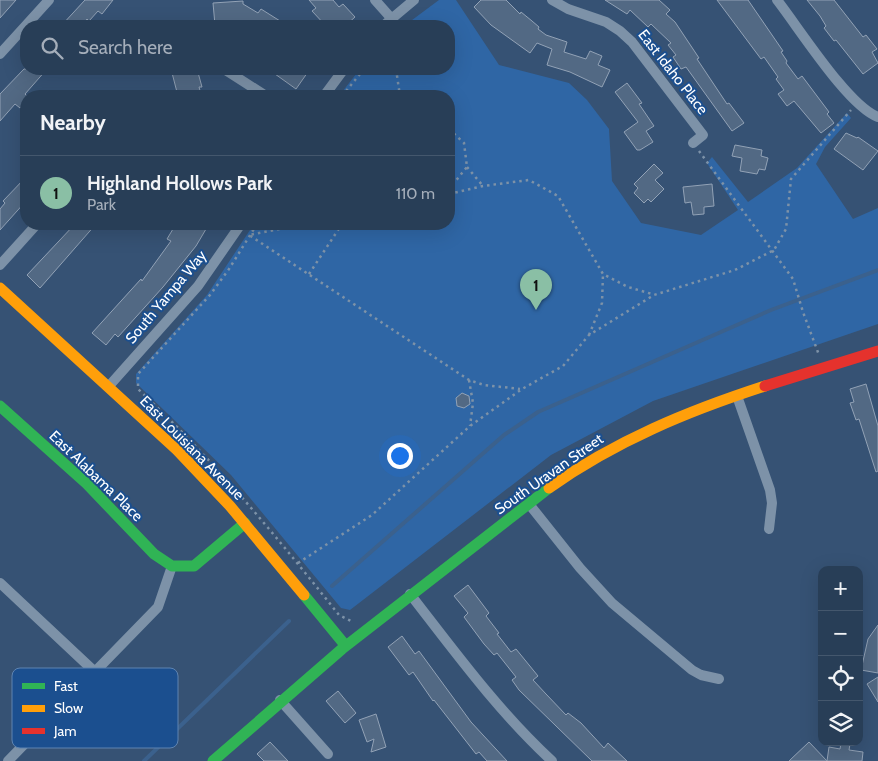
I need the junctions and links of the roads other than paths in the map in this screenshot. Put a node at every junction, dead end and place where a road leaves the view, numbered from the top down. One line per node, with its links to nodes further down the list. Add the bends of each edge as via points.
1 (49, 0): 7 (street)
2 (375, 0): 6 (street)
3 (414, 0): 6 (street)
4 (552, 0): 15 (street, East Idaho Place, via 606,22 632,42 703,135)
5 (777, 0): 14 (street, via 856,104)
6 (391, 18)
7 (31, 20)
8 (20, 32): 9 (street)
9 (0, 54)
10 (233, 75): 12 (street)
11 (340, 75): 13 (street)
12 (257, 90)
13 (328, 90)
14 (878, 117)
15 (693, 143)
16 (32, 230): 18 (street)
17 (237, 230): 21 (street, South Yampa Way, via 198,286)
18 (0, 265)
19 (0, 288): 21 (street, East Louisiana Avenue)
20 (878, 351): 22 (street, South Uravan Street)
21 (108, 386): 25 (street, East Louisiana Avenue, via 177,450)
22 (737, 396): 24 (street, South Uravan Street, via 666,422 615,446); 26 (street, via 770,490)
23 (0, 406): 27 (street, East Alabama Place, via 87,484 154,554)
24 (529, 504): 29 (street, South Uravan Street); 33 (street, via 612,603 692,670)
25 (245, 523): 27 (street, via 204,560 188,567); 30 (street, East Louisiana Avenue)
26 (769, 529)
27 (172, 566): 32 (street, via 158,607)
28 (0, 583): 31 (street)
29 (410, 594): 30 (street, South Uravan Street); 39 (street, via 490,698)
30 (345, 645): 34 (street, South Uravan Street)
31 (91, 668)
32 (99, 668)
33 (719, 678)
34 (280, 700): 36 (street); 38 (street, South Uravan Street)
35 (21, 748): 37 (street)
36 (328, 754)
37 (8, 761)
38 (213, 761)
39 (552, 761)

